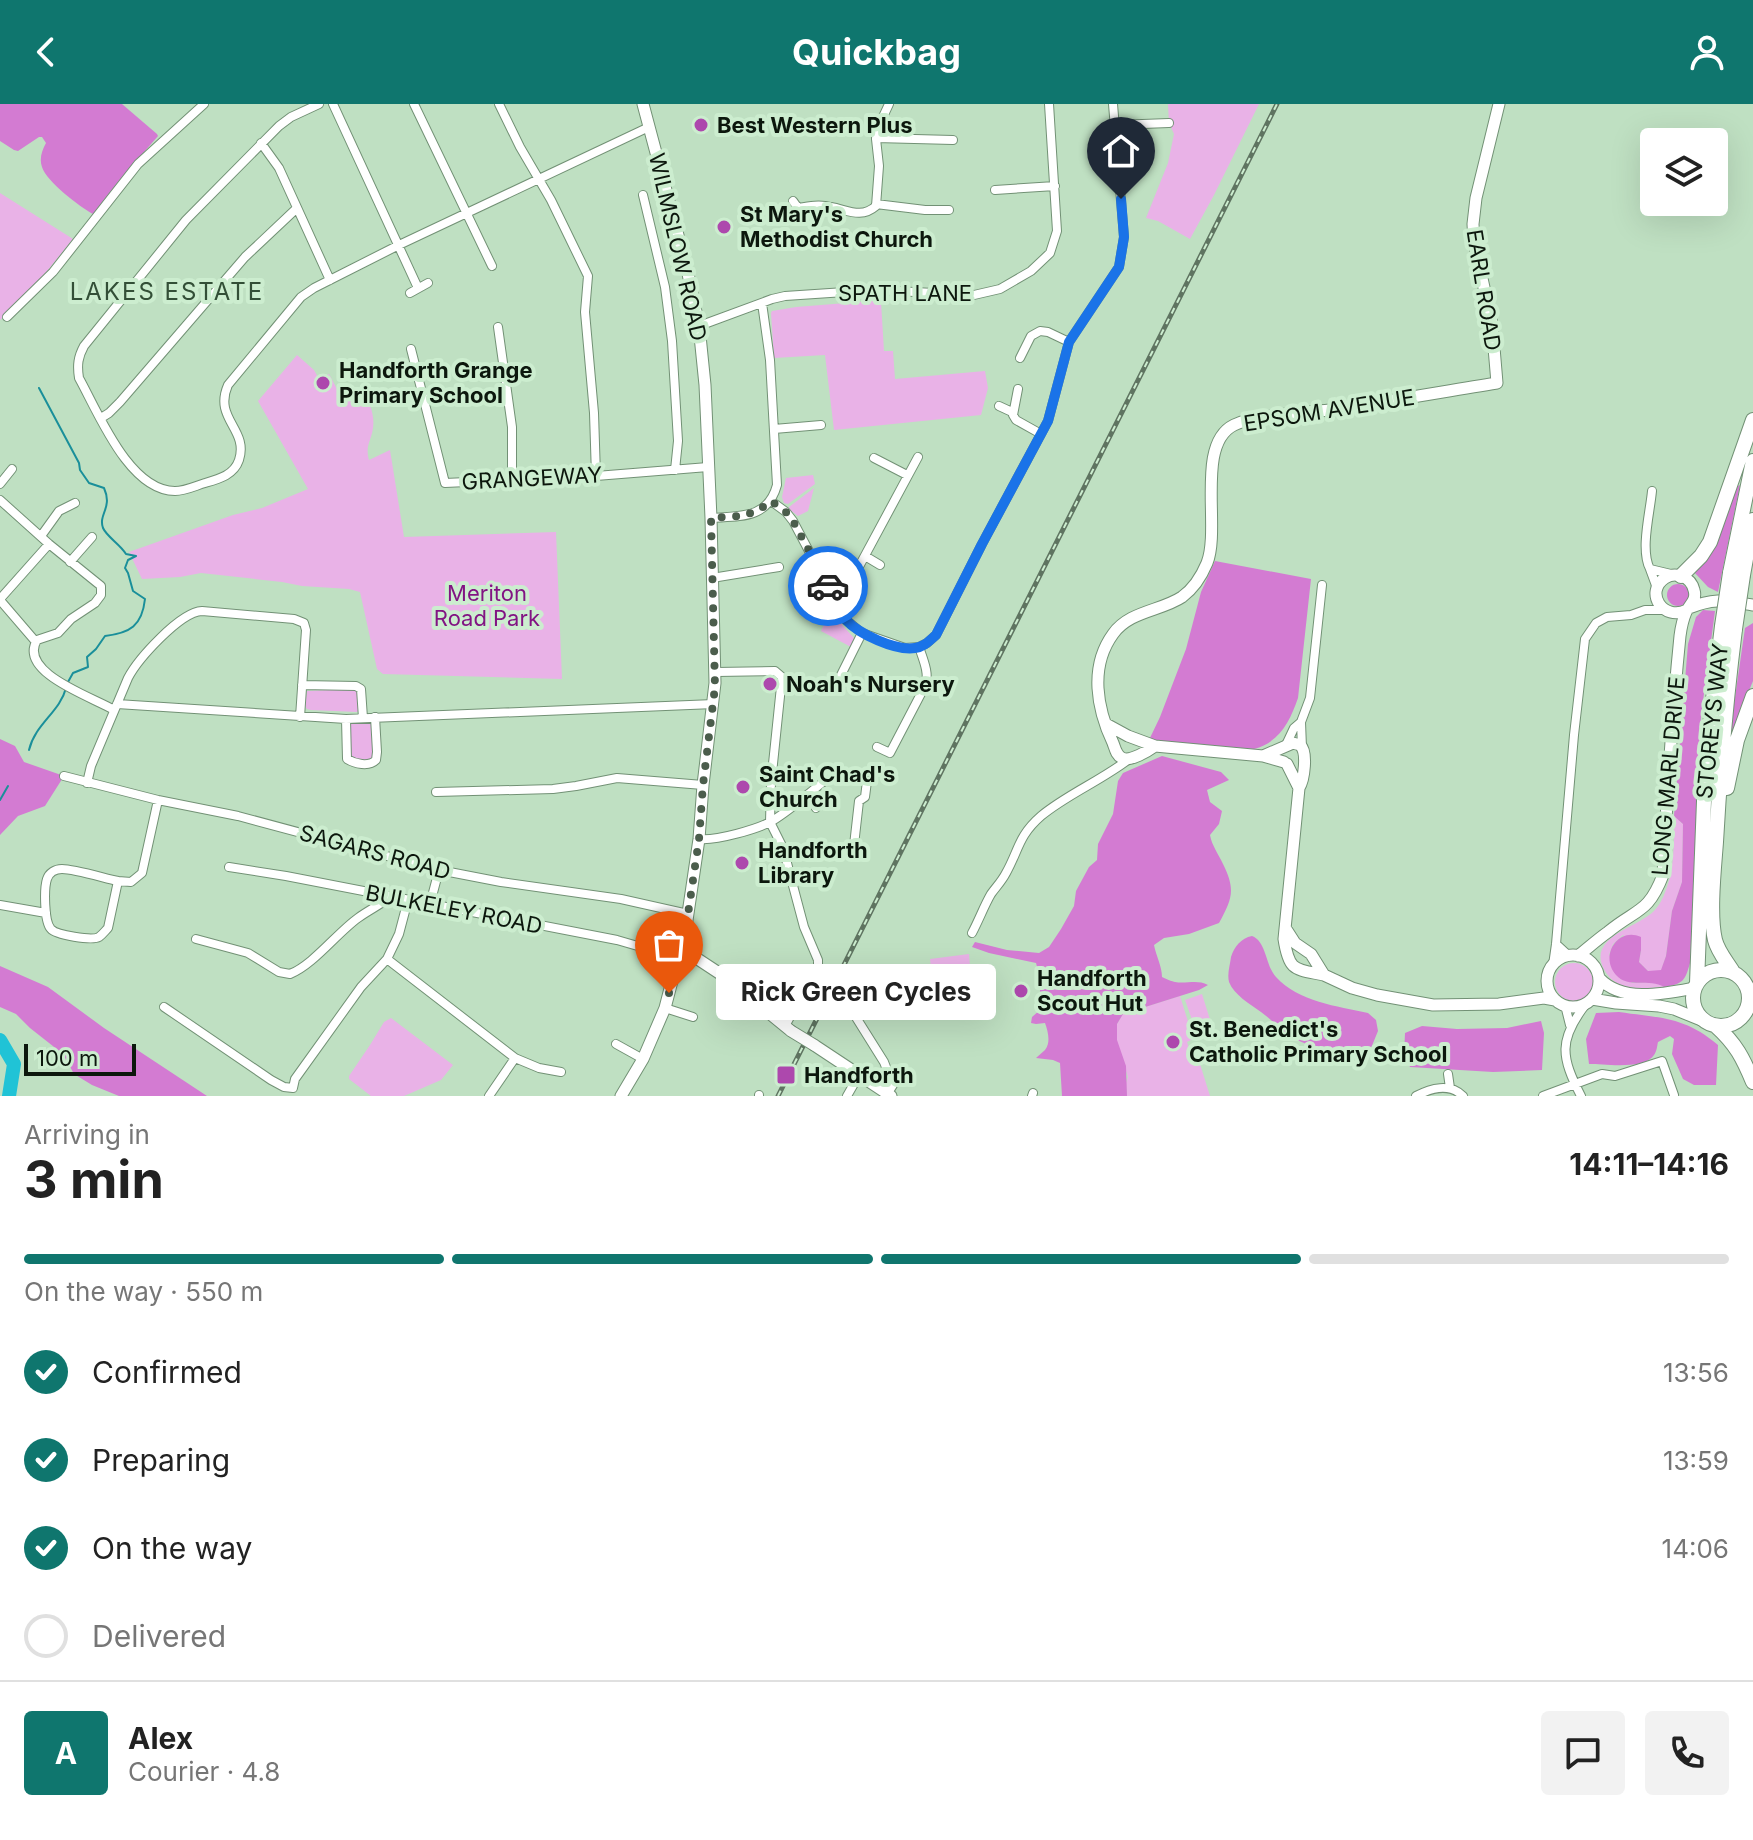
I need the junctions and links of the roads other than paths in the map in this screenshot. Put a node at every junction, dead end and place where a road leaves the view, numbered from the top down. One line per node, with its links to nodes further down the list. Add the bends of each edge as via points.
1 (204, 104): 31 (street, via 138,164 53,272)
2 (319, 104): 16 (street, via 291,117)
3 (333, 104): 26 (street)
4 (414, 104): 24 (street)
5 (499, 104): 17 (street)
6 (643, 104): 13 (street, WILMSLOW ROAD)
7 (889, 104): 14 (street)
8 (1049, 104): 18 (street, SPATH LANE)
9 (1113, 104): 12 (street)
10 (1499, 104): 37 (street, EARL ROAD, via 1473,224)
11 (1169, 123): 12 (street)
12 (1116, 125): 34 (street, via 1122,255)
13 (649, 127): 17 (street); 32 (street, WILMSLOW ROAD)
14 (876, 138): 15 (street); 21 (street)
15 (953, 140)
16 (261, 143): 22 (street); 41 (street, via 186,220 78,356 79,378)
17 (538, 179): 24 (street); 53 (street, via 588,276 584,303)
18 (1055, 186): 19 (street); 30 (street, SPATH LANE, via 1057,231 1050,253 1000,289 974,295 823,293)
19 (995, 189)
20 (643, 195): 51 (street, WILMSLOW ROAD, via 672,341)
21 (876, 204): 23 (street); 25 (street, via 863,213 795,204)
22 (297, 208): 28 (street); 41 (street, via 245,257)
23 (949, 210)
24 (466, 213): 26 (street); 27 (street)
25 (794, 218)
26 (399, 245): 28 (street); 29 (street, via 414,290)
27 (492, 266)
28 (330, 280): 41 (street, via 301,297 228,385 225,413 241,446 230,474 185,490 160,488 135,472)
29 (428, 283)
30 (762, 303): 32 (street, SPATH LANE); 44 (street)
31 (7, 317)
32 (699, 326): 49 (street, WILMSLOW ROAD)
33 (498, 327): 54 (street, via 512,427)
34 (1069, 342): 36 (street, via 1040,331 1031,336); 45 (street)
35 (411, 349): 54 (street, GRANGEWAY, via 445,483)
36 (1020, 358)
37 (1497, 383): 97 (street, EPSOM AVENUE, via 1254,420 1224,432 1212,460 1209,558 1182,596 1114,631 1097,685)
38 (1018, 389): 40 (street)
39 (999, 406): 40 (street)
40 (1012, 412): 45 (street)
41 (101, 418)
42 (1753, 420): 71 (highway, via 1710,542)
43 (821, 425): 44 (street)
44 (774, 429): 58 (street, via 778,481)
45 (1041, 434): 85 (street, via 936,635)
46 (918, 457): 52 (street)
47 (874, 458): 52 (street)
48 (1753, 461): 70 (highway, STOREYS WAY)
49 (708, 467): 51 (street, GRANGEWAY); 60 (street, WILMSLOW ROAD)
50 (12, 469): 55 (street)
51 (675, 470): 53 (street, GRANGEWAY)
52 (907, 475): 65 (street)
53 (596, 476): 54 (street, GRANGEWAY)
54 (512, 479)
55 (0, 484)
56 (1652, 491): 69 (street, via 1646,549)
57 (0, 500): 62 (street)
58 (771, 501): 60 (street, via 745,516); 74 (street, via 793,521)
59 (75, 503): 62 (street, via 59,511)
60 (711, 518): 72 (street, WILMSLOW ROAD)
61 (1753, 520): 70 (highway, STOREYS WAY)
62 (41, 536): 64 (street)
63 (92, 537): 66 (street)
64 (49, 544): 66 (street); 76 (street)
65 (865, 556): 67 (street); 74 (street, via 855,574)
66 (70, 562): 84 (street, via 101,586 101,595 58,633)
67 (880, 565)
68 (779, 567): 72 (street)
69 (1650, 569): 71 (street); 75 (street)
70 (1737, 574): 81 (highway, STOREYS WAY, bridge)
71 (1678, 576): 75 (street, via 1665,578); 78 (street, via 1694,590)
72 (712, 578): 86 (street, WILMSLOW ROAD)
73 (1322, 585): 96 (street, via 1312,687)
74 (830, 590): 83 (street, via 845,619)
75 (1657, 591): 79 (street); 80 (street, via 1658,603)
76 (0, 600): 84 (street)
77 (1753, 605): 78 (street, via 1718,599)
78 (1688, 609): 80 (street, via 1678,614); 82 (street, LONG MARL DRIVE)
79 (1645, 610): 80 (street); 133 (street, via 1607,617 1585,639)
80 (1667, 611): 82 (street)
81 (1728, 628): 121 (highway, STOREYS WAY); 146 (highway, STOREYS WAY, via 1711,716)
82 (1681, 630): 132 (street, LONG MARL DRIVE, via 1663,875 1643,909)
83 (862, 633): 85 (street, via 895,646); 87 (street)
84 (36, 642): 91 (street, via 36,658 48,674)
85 (919, 647): 101 (street, via 925,686 890,753)
86 (716, 672): 90 (street, WILMSLOW ROAD); 116 (street, via 775,671 782,677)
87 (840, 677)
88 (302, 685): 91 (street, via 306,626 301,621 196,611 141,657); 92 (street); 94 (street, via 356,686 361,689)
89 (1753, 696): 121 (highway, via 1737,740)
90 (714, 704): 93 (street); 110 (street, WILMSLOW ROAD)
91 (115, 707): 92 (street); 109 (street)
92 (300, 717): 95 (street)
93 (375, 717): 94 (street); 95 (street, via 377,756 371,763 347,759)
94 (363, 718): 95 (street)
95 (346, 719)
96 (1301, 722): 99 (street); 103 (street)
97 (1106, 724): 98 (street); 102 (street, EPSOM AVENUE)
98 (1130, 737): 100 (street); 102 (street, via 1118,740); 105 (street, via 1137,745)
99 (1285, 745): 103 (street, via 1293,743); 104 (street); 106 (street, via 1281,756)
100 (1155, 746): 104 (street); 105 (street)
101 (877, 747)
102 (1115, 748): 105 (street, via 1120,757); 107 (street)
103 (1303, 752): 106 (street, via 1298,764); 111 (street)
104 (1263, 756): 106 (street)
105 (1131, 758): 107 (street)
106 (1286, 763): 111 (street)
107 (1109, 771): 130 (street, via 1032,824)
108 (64, 776): 109 (street, SAGARS ROAD)
109 (87, 783): 114 (street, SAGARS ROAD)
110 (703, 785): 112 (street, via 628,777 553,789); 117 (street, WILMSLOW ROAD)
111 (1299, 788): 129 (street)
112 (436, 792)
113 (808, 794): 115 (street); 116 (street); 118 (street, via 831,778 867,781 865,797 859,801)
114 (158, 800): 120 (street, SAGARS ROAD); 122 (street, via 142,873 131,882)
115 (816, 808)
116 (770, 822): 117 (street); 158 (street, via 802,902 818,966)
117 (699, 839): 128 (street, WILMSLOW ROAD)
118 (853, 854)
119 (229, 867): 123 (street, BULKELEY ROAD)
120 (439, 870): 125 (street); 128 (street, SAGARS ROAD)
121 (1714, 871): 142 (highway, STOREYS WAY, via 1716,941)
122 (118, 881): 127 (street, via 62,869 52,872 46,885); 127 (street, via 108,928 97,938 53,931)
123 (390, 897): 124 (street, BULKELEY ROAD); 131 (street, via 290,974 248,953)
124 (408, 900): 125 (street, BULKELEY ROAD); 138 (street)
125 (430, 904): 135 (street, BULKELEY ROAD)
126 (0, 905): 127 (street)
127 (46, 913)
128 (688, 914): 135 (street, WILMSLOW ROAD)
129 (1286, 929): 134 (street); 139 (street)
130 (972, 933)
131 (196, 939)
132 (1598, 940): 136 (street, LONG MARL DRIVE); 143 (street)
133 (1556, 944): 136 (street); 140 (street)
134 (1302, 949): 137 (street); 139 (street, via 1295,951)
135 (680, 953): 152 (street, WILMSLOW ROAD); 158 (street, via 725,977)
136 (1574, 956): 140 (street); 143 (street, via 1585,958)
137 (1313, 957): 141 (street); 144 (street)
138 (387, 959): 160 (street); 168 (street, via 295,1079)
139 (1291, 962): 141 (street)
140 (1553, 965): 145 (street)
141 (1304, 971): 144 (street)
142 (1733, 972): 146 (highway, via 1713,970); 153 (highway, via 1745,982)
143 (1597, 973): 146 (street, via 1607,986 1629,994); 148 (street, via 1599,985)
144 (1324, 975): 147 (street, via 1388,998 1433,1005)
145 (1547, 981): 147 (street); 149 (street)
146 (1696, 986): 155 (highway, via 1694,1007)
147 (1527, 999): 149 (street)
148 (1589, 1001): 149 (street, via 1570,1007); 155 (street, via 1659,1006); 156 (street)
149 (1559, 1002): 156 (street)
150 (847, 1003): 170 (street, via 888,1071)
151 (164, 1007): 168 (street)
152 (665, 1008): 154 (street); 161 (street, WILMSLOW ROAD)
153 (1748, 1009): 155 (highway, via 1729,1026); 157 (highway)
154 (693, 1017)
155 (1711, 1024): 165 (highway, via 1740,1052)
156 (1570, 1026): 166 (street, via 1565,1057)
157 (1753, 1026)
158 (788, 1029): 164 (street, bridge)
159 (616, 1044): 161 (street)
160 (515, 1058): 162 (street); 172 (street)
161 (643, 1059): 169 (street, WILMSLOW ROAD)
162 (561, 1072)
163 (1448, 1074): 167 (street)
164 (859, 1075): 170 (street); 173 (street)
165 (1753, 1082)
166 (1575, 1084): 171 (street, via 1662,1061); 176 (street); 177 (street)
167 (1450, 1088): 174 (street); 175 (street)
168 (294, 1092)
169 (626, 1095)
170 (890, 1095)
171 (1674, 1095)
172 (489, 1096)
173 (847, 1096)
174 (1416, 1096)
175 (1463, 1096)
176 (1543, 1096)
177 (1581, 1096)

